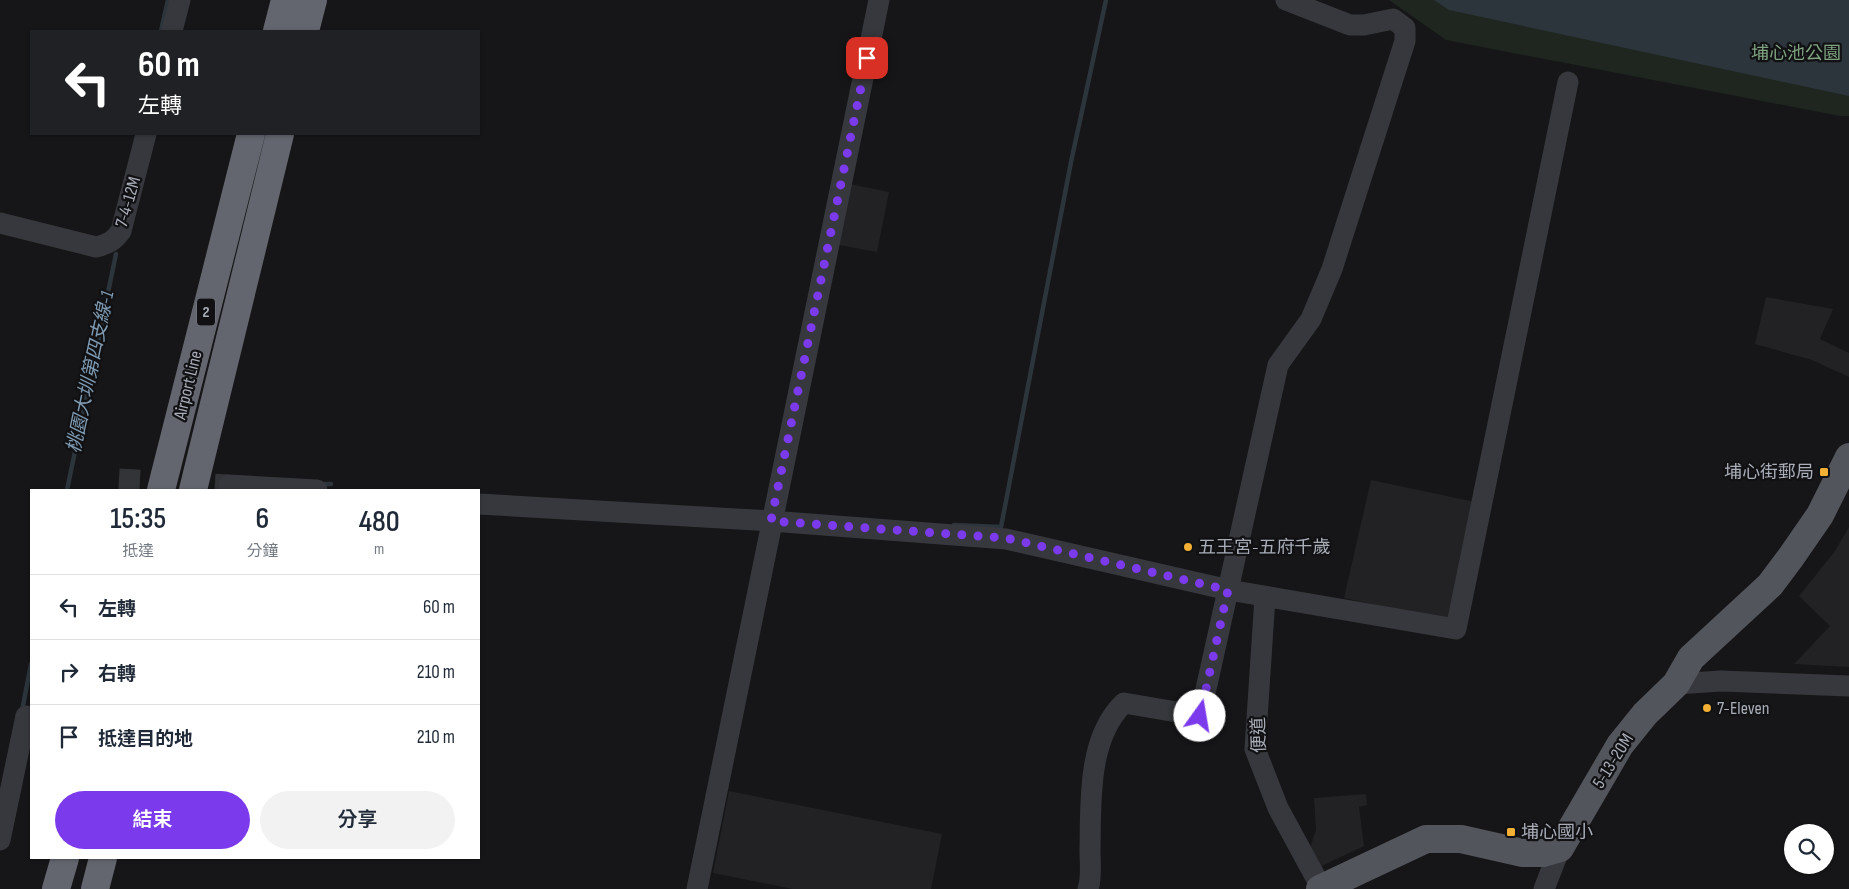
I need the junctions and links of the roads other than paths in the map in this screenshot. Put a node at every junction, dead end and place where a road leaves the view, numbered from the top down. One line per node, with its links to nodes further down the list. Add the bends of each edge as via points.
1 (180, 0): 6 (street)
2 (285, 0): 7 (highway)
3 (313, 0): 8 (highway)
4 (879, 0): 21 (street)
5 (1286, 0): 22 (street, via 1350,25 1393,19 1405,28 1405,41 1332,269 1311,319 1278,365)
6 (172, 30)
7 (277, 30)
8 (305, 30)
9 (1568, 82): 23 (street, via 1456,629)
10 (146, 135): 13 (street, 7-4-12M, via 121,231 116,239 96,247)
11 (251, 135): 16 (highway, Airport Line / 2)
12 (280, 135): 17 (highway, Airport Line / 2)
13 (0, 223)
14 (1849, 457): 24 (main road, via 1820,515 1770,585 1691,658)
15 (229, 485): 18 (street)
16 (161, 489)
17 (193, 489)
18 (299, 489)
19 (1849, 494): 24 (main road, via 1832,528 1785,591 1716,659)
20 (480, 504): 21 (street)
21 (771, 521): 22 (street, via 1006,538); 34 (street)
22 (1228, 590): 23 (street); 35 (street, via 1200,716 1124,703 1113,713 1098,749 1091,803)
23 (1265, 596): 36 (street, 便道, via 1256,749 1278,808)
24 (1676, 684): 25 (street, via 1721,681); 29 (main road, 5-13-20M, via 1645,714 1620,745)
25 (1849, 686)
26 (26, 716): 28 (street)
27 (1461, 839): 29 (main road, via 1523,853 1543,853); 36 (main road, via 1426,839); 37 (main road)
28 (0, 840)
29 (1560, 848): 38 (street)
30 (65, 859): 32 (highway)
31 (103, 859): 33 (highway)
32 (56, 889)
33 (95, 889)
34 (697, 889)
35 (1088, 889)
36 (1321, 889)
37 (1354, 889)
38 (1544, 889)

